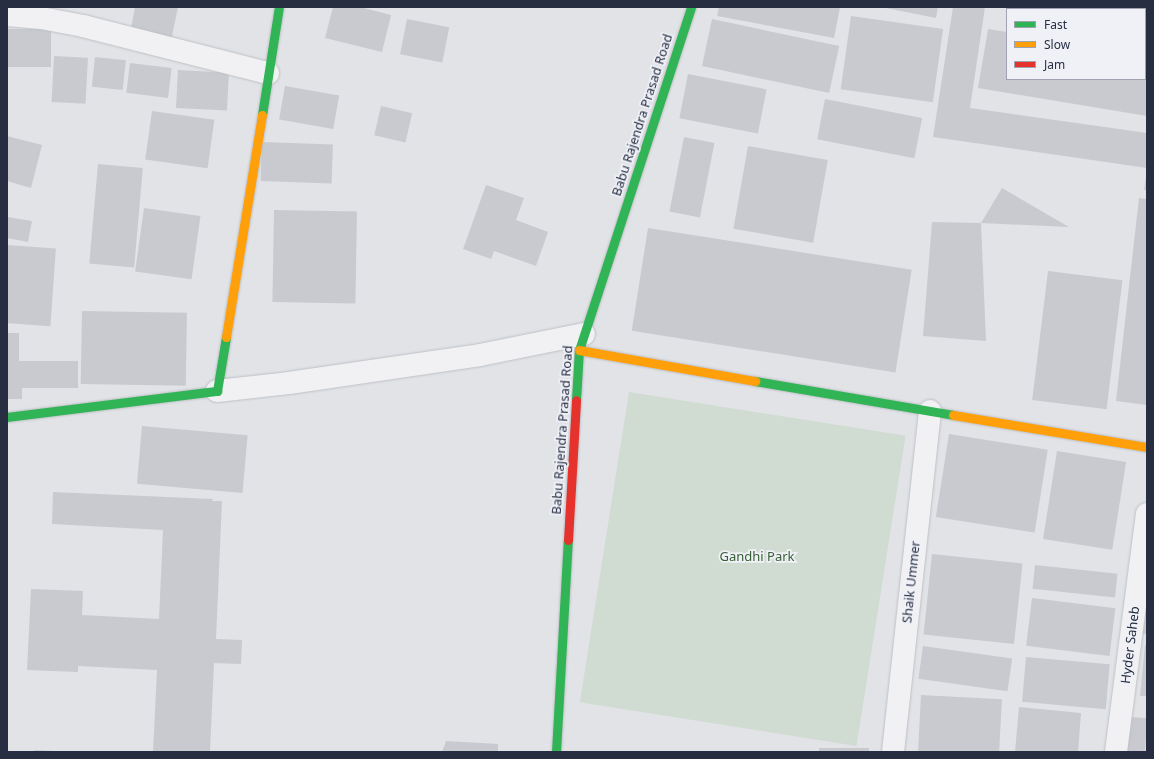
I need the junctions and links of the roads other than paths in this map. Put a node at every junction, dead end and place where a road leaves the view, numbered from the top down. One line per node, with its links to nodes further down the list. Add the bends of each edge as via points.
1 (279, 7): 4 (street)
2 (691, 7): 5 (street, Babu Rajendra Prasad Road)
3 (7, 16): 4 (street, via 41,18 83,26)
4 (268, 73): 6 (street)
5 (581, 342): 6 (street); 7 (street); 11 (street, Babu Rajendra Prasad Road)
6 (217, 391): 8 (street)
7 (930, 411): 9 (street); 12 (street, Shaik Ummer)
8 (7, 417)
9 (1147, 447)
10 (1147, 514): 13 (street, Hyder Saheb)
11 (556, 752)
12 (892, 752)
13 (1116, 752)

